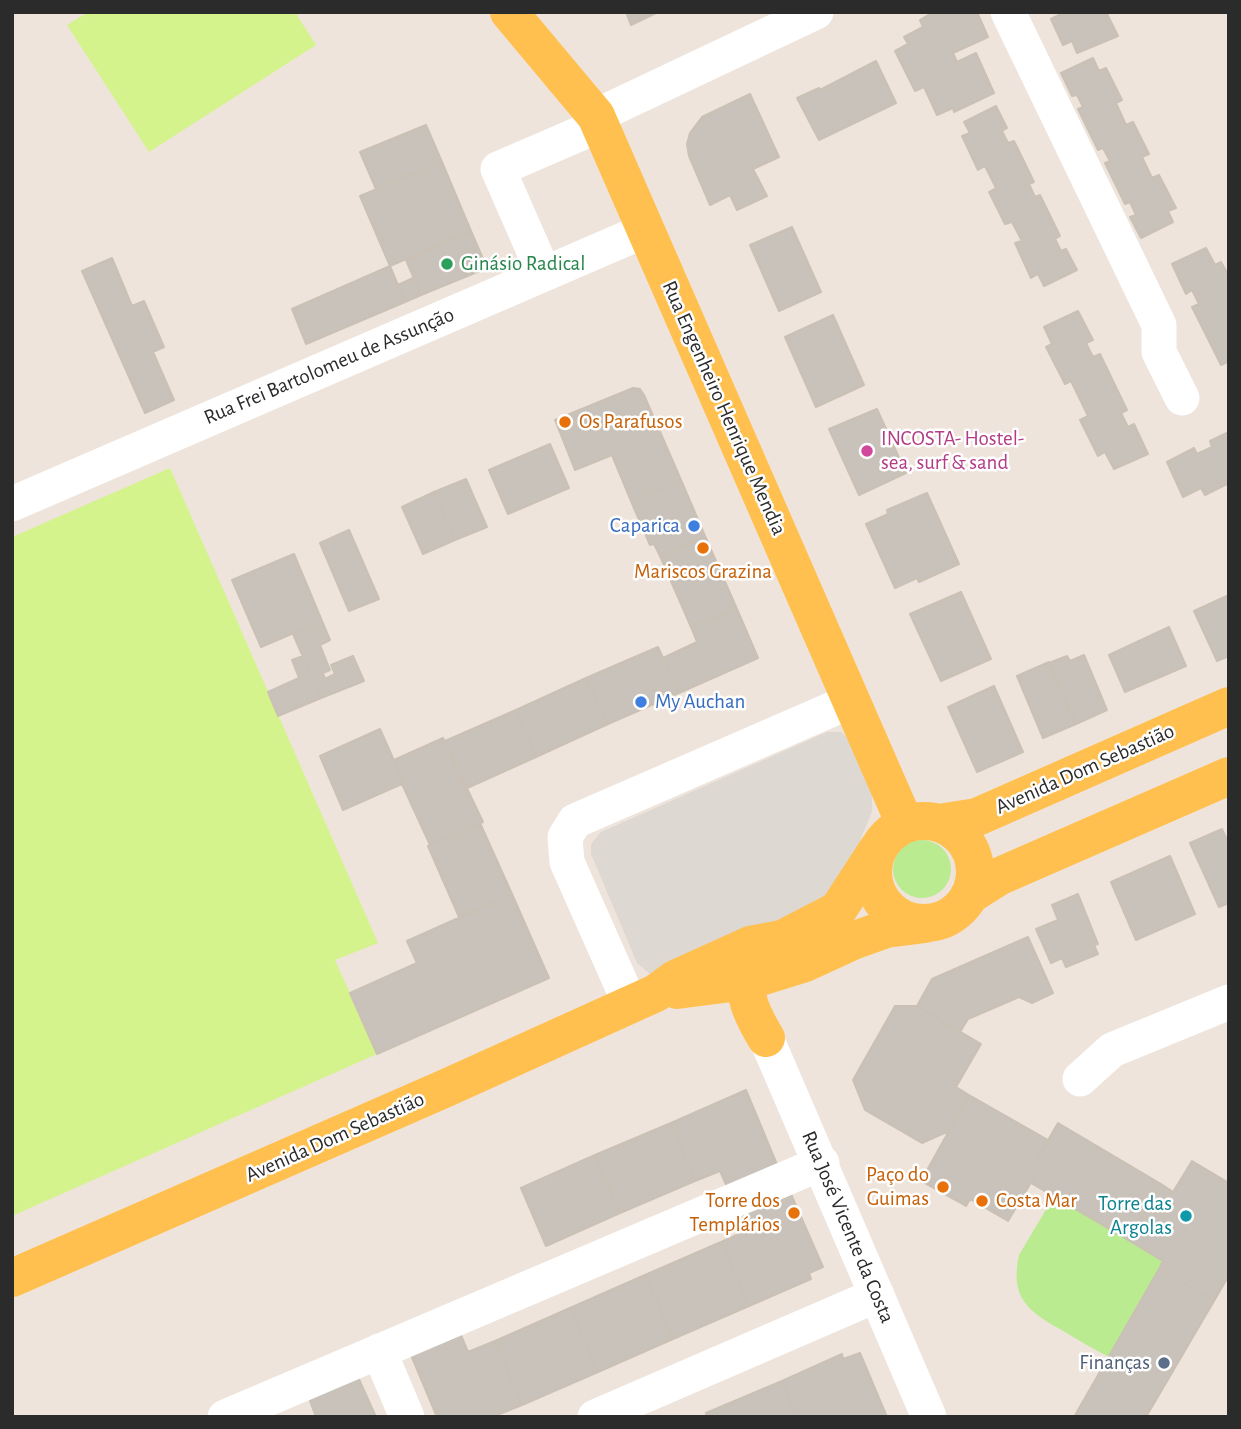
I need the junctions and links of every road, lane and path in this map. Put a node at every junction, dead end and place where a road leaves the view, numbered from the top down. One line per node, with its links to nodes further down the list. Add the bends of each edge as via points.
1 (509, 12): 4 (main road, Rua Engenheiro Henrique Mendia)
2 (816, 12): 4 (street)
3 (1008, 12): 7 (street, via 1159,325 1159,352)
4 (598, 121): 5 (main road, Rua Engenheiro Henrique Mendia); 6 (street, via 498,169)
5 (646, 230): 6 (street, Rua Frei Bartolomeu de Assunção); 9 (main road, Rua Engenheiro Henrique Mendia)
6 (544, 274): 8 (street, Rua Frei Bartolomeu de Assunção, via 295,365)
7 (1182, 398)
8 (12, 504)
9 (851, 701): 12 (main road, Rua Engenheiro Henrique Mendia); 18 (street, via 575,821 565,837 567,862)
10 (1229, 706): 12 (main road, Avenida Dom Sebastião, via 978,817)
11 (1229, 776): 14 (main road, via 1000,876)
12 (922, 824): 13 (main road, via 889,834); 14 (main road, via 954,831 967,844 974,862)
13 (877, 850): 15 (main road, via 874,886 882,902 909,922); 16 (main road, Avenida Dom Sebastião, via 838,909 816,923)
14 (970, 895): 15 (main road, via 952,915)
15 (927, 923): 16 (main road, Avenida Dom Sebastião)
16 (794, 951): 17 (main road, via 754,963); 18 (main road, Avenida Dom Sebastião, via 750,945); 20 (main road)
17 (747, 981): 18 (main road, Avenida Dom Sebastião); 20 (main road, via 751,1013)
18 (643, 998): 23 (main road, Avenida Dom Sebastião)
19 (1229, 1002): 21 (street, via 1112,1050)
20 (766, 1038): 22 (street, Rua José Vicente da Costa)
21 (1080, 1079)
22 (822, 1163): 24 (street, Rua José Vicente da Costa); 25 (street)
23 (12, 1278)
24 (877, 1295): 28 (street); 29 (street, Rua José Vicente da Costa)
25 (379, 1351): 26 (street); 27 (street)
26 (225, 1417)
27 (407, 1417)
28 (596, 1417)
29 (929, 1417)

